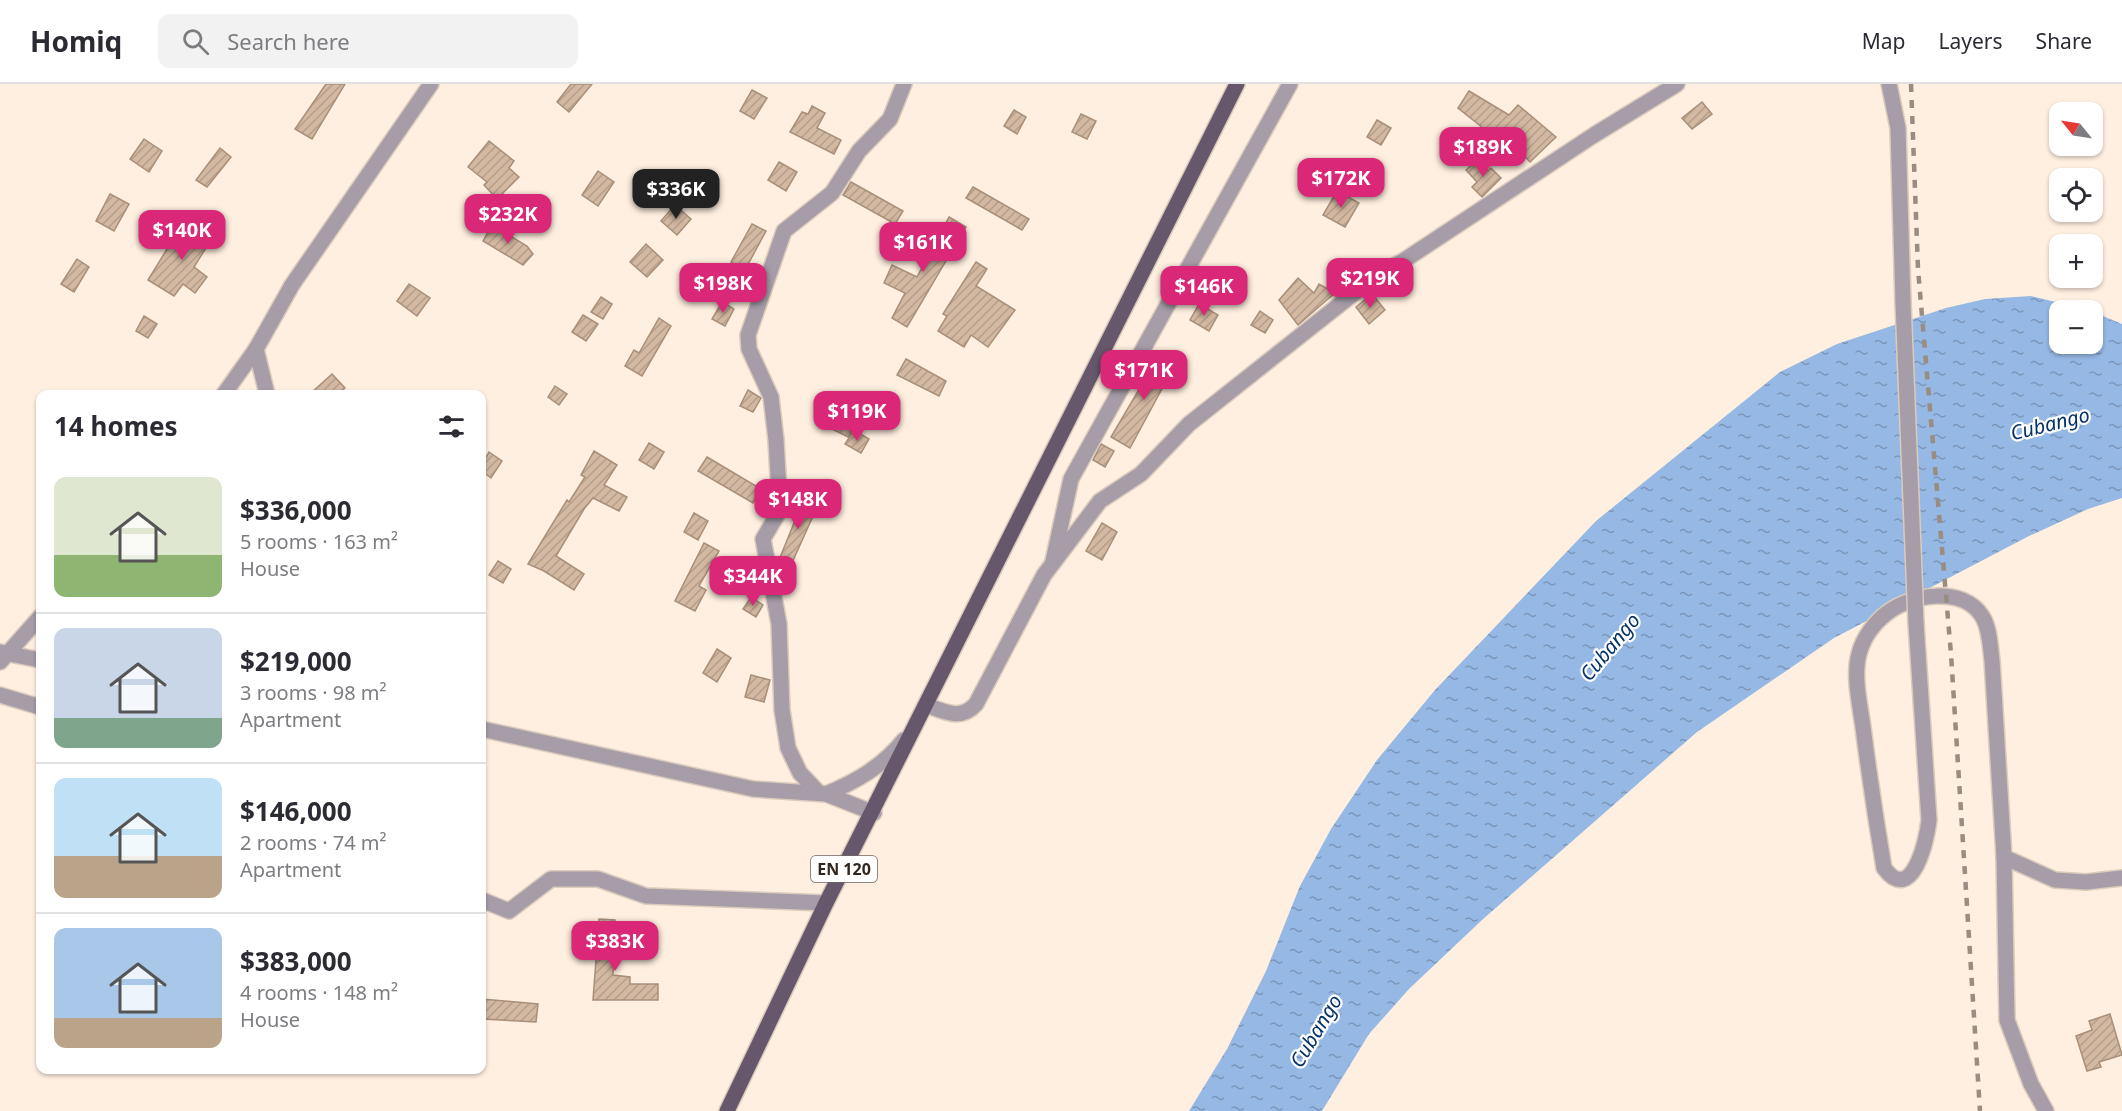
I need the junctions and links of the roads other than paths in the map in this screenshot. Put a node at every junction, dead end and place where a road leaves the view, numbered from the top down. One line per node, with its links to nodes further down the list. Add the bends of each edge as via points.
1 (430, 84): 7 (street, via 292,285)
2 (904, 84): 19 (street, via 890,119 859,151 832,193 784,231 748,334 749,349 771,397 774,414 780,510 763,539 779,624 782,710 788,748 800,773)
3 (1237, 84): 16 (main road, EN 120)
4 (1290, 84): 10 (street, via 1071,479)
5 (1677, 84): 10 (street, via 1377,275 1190,424 1141,474 1101,501)
6 (1889, 84): 21 (street, bridge, via 1898,128 1903,302 1916,623 1929,820 1927,843 1908,876 1892,877 1884,868 1858,692 1858,655 1872,627 1887,612 1909,601 1945,596 1956,597 1976,609 1987,629)
7 (256, 349): 8 (street); 9 (street)
8 (228, 390)
9 (266, 390)
10 (1052, 564): 16 (street, via 970,711 958,716)
11 (36, 622): 12 (street)
12 (3, 656): 13 (street)
13 (36, 660)
14 (6, 697): 15 (street)
15 (36, 704)
16 (926, 705): 17 (main road, EN 120)
17 (915, 727): 19 (street, via 889,758 852,783); 20 (main road, EN 120)
18 (486, 730): 19 (street, via 753,789)
19 (823, 794): 20 (street)
20 (873, 813): 24 (main road, EN 120)
21 (2004, 857): 22 (street, via 2055,880); 26 (street, via 2007,1020 2031,1084)
22 (2122, 878)
23 (486, 902): 24 (street, via 509,911 551,879 598,879 646,896)
24 (826, 903): 25 (main road, EN 120)
25 (727, 1111)
26 (2046, 1111)

